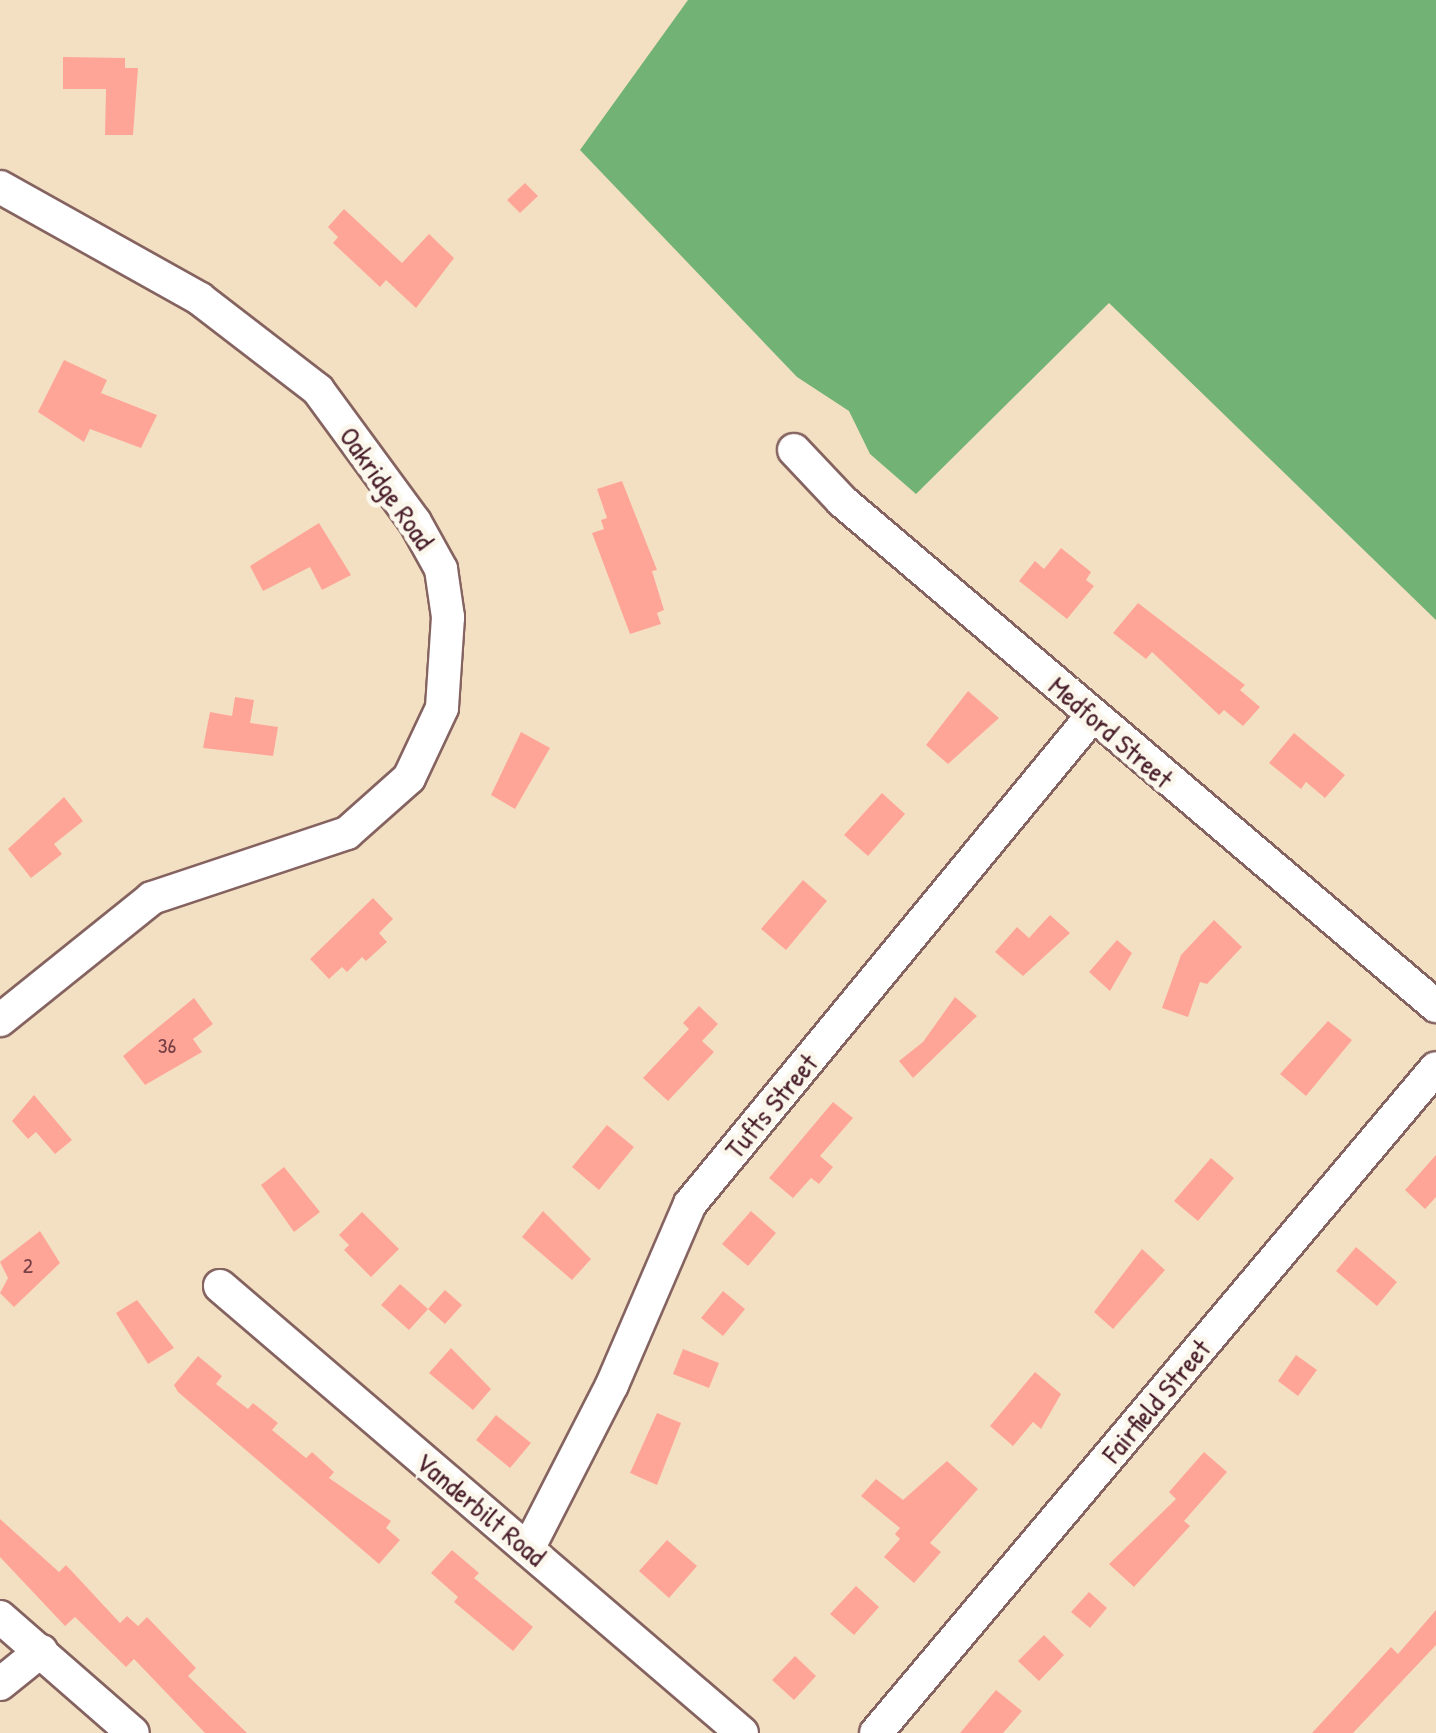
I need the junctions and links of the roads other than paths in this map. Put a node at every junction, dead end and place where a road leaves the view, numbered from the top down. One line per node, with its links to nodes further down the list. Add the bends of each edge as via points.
1 (0, 187): 5 (street, Oakridge Road, via 200,300 318,390 415,522 441,569 448,617 442,708 409,778 347,833 152,898)
2 (794, 450): 3 (street, Medford Street, via 842,502)
3 (1093, 715): 4 (street, Medford Street); 8 (street, Tufts Street, via 690,1204 612,1384)
4 (1436, 1006)
5 (0, 1020)
6 (1436, 1068): 14 (street, Fairfield Street)
7 (220, 1286): 8 (street, Vanderbilt Road)
8 (528, 1548): 13 (street, Vanderbilt Road)
9 (0, 1616): 10 (street)
10 (41, 1651): 11 (street); 12 (street)
11 (0, 1684)
12 (133, 1733)
13 (742, 1733)
14 (876, 1733)

